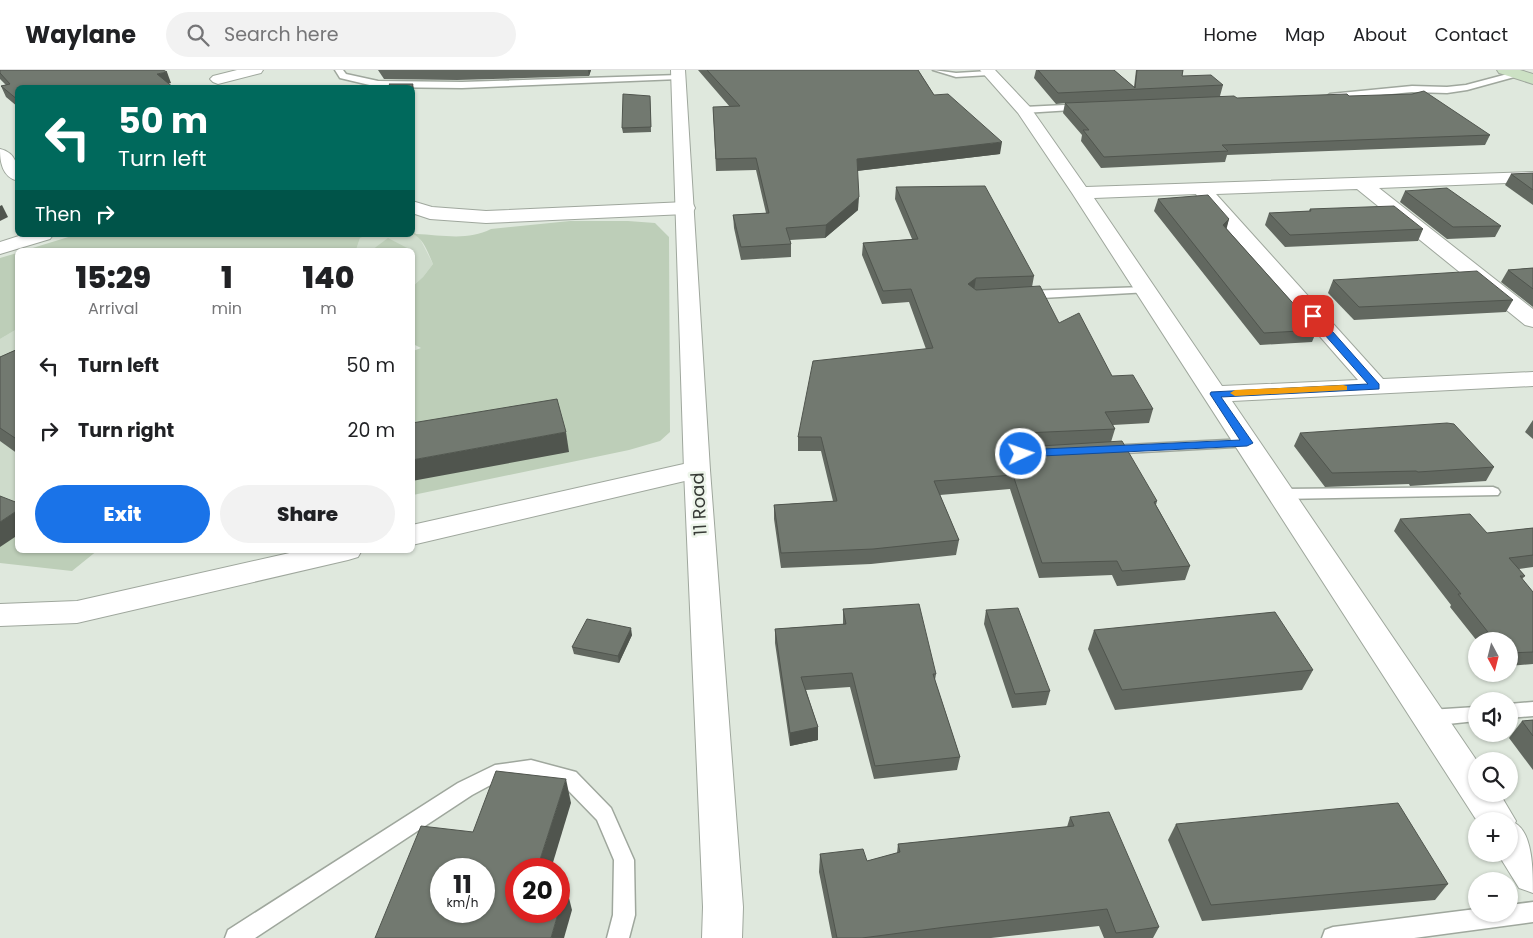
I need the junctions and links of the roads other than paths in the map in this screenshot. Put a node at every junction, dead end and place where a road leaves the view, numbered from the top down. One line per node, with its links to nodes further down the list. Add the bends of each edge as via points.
1 (205, 70): 11 (street)
2 (256, 70): 11 (street)
3 (339, 70): 9 (lane, via 343,76 378,84 462,85)
4 (937, 70): 5 (lane, via 956,75)
5 (988, 71): 14 (street)
6 (1509, 72): 10 (main road); 12 (lane, via 1467,87 1447,90 1412,89)
7 (678, 73): 8 (lane); 22 (street, 11 Road)
8 (632, 74): 9 (lane)
9 (593, 75)
10 (1533, 79)
11 (224, 83)
12 (1322, 97)
13 (1094, 107): 14 (lane)
14 (1024, 110): 20 (street)
15 (0, 154): 16 (street)
16 (15, 172)
17 (1533, 177): 18 (street)
18 (1360, 183): 19 (street); 27 (street)
19 (1201, 188): 20 (street); 29 (street)
20 (1081, 193): 25 (street)
21 (415, 208): 22 (street, via 430,213 486,217)
22 (686, 208): 33 (street, 11 Road)
23 (36, 237): 24 (street)
24 (0, 248)
25 (1145, 290): 26 (lane); 30 (street)
26 (1012, 296)
27 (1533, 320)
28 (1533, 379): 29 (street)
29 (1376, 386): 30 (street)
30 (1215, 394): 31 (street)
31 (1247, 443): 32 (lane); 35 (street)
32 (1090, 451)
33 (697, 470): 36 (street); 49 (street, 11 Road, via 723,897)
34 (1493, 492): 35 (lane)
35 (1281, 494): 42 (street)
36 (415, 534)
37 (335, 553): 38 (street, via 77,612)
38 (0, 614)
39 (1533, 709): 40 (lane)
40 (1518, 710)
41 (1468, 715): 42 (lane)
42 (1429, 718): 43 (street)
43 (1468, 777)
44 (1518, 852): 45 (street)
45 (1533, 875)
46 (1533, 912): 50 (lane)
47 (236, 938): 48 (lane, via 465,789 495,772 531,768 570,778 604,814 624,860 624,915)
48 (618, 938)
49 (722, 938)
50 (1333, 938)

